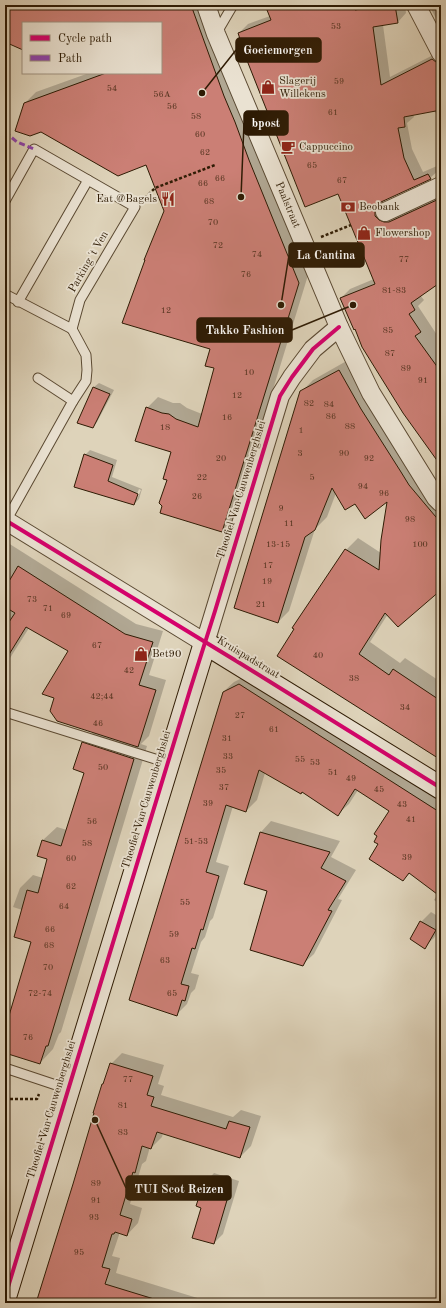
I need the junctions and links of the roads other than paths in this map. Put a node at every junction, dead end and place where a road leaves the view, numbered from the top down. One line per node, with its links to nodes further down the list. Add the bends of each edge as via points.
1 (206, 5): 4 (street, Paalstraat)
2 (233, 5): 4 (lane)
3 (416, 5): 5 (street)
4 (216, 34): 12 (street, Paalstraat)
5 (441, 53)
6 (88, 180): 8 (lane, via 34,149); 11 (lane); 13 (lane, Parking 't Ven, via 135,207 80,300)
7 (441, 186): 9 (street)
8 (5, 201)
9 (385, 212)
10 (5, 294): 11 (lane)
11 (18, 302): 13 (lane)
12 (339, 327): 16 (street, Paalstraat, via 371,393); 18 (street, Theofiel Van Cauwenberghslei, via 313,349 280,396)
13 (72, 329): 15 (lane, via 86,355 87,370 86,381)
14 (38, 378): 15 (lane)
15 (73, 401): 17 (lane)
16 (441, 503)
17 (5, 521): 18 (street, Kruispadstraat)
18 (205, 643): 20 (street, Theofiel Van Cauwenberghslei); 21 (street, Kruispadstraat)
19 (5, 712): 20 (lane)
20 (168, 763): 23 (street, Theofiel Van Cauwenberghslei)
21 (441, 788)
22 (5, 1068): 23 (lane, Theofiel Van Cauwenberghslei)
23 (68, 1089): 24 (street, Theofiel Van Cauwenberghslei)
24 (5, 1297)

